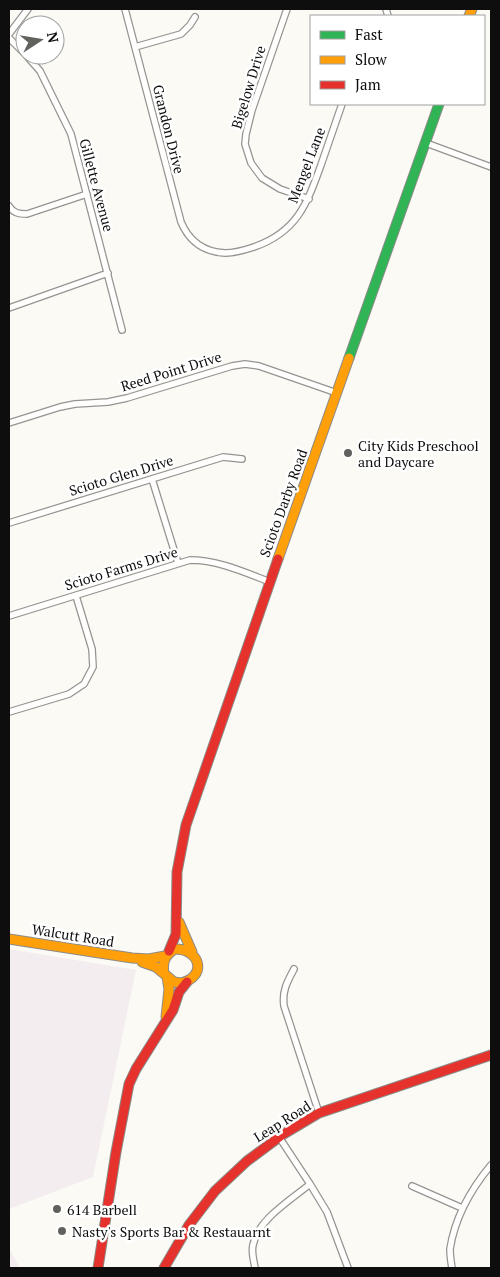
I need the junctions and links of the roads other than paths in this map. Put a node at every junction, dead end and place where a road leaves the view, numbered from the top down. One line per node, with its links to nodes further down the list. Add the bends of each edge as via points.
1 (28, 9): 5 (street)
2 (125, 9): 6 (street, Grandon Drive)
3 (287, 9): 13 (street, Bigelow Drive, via 252,110 245,144 251,163 262,178 280,189)
4 (195, 16): 6 (street, via 181,34)
5 (9, 36)
6 (135, 46): 15 (street, Grandon Drive, via 181,222 189,238)
7 (36, 65): 12 (street, Gillette Avenue, via 71,134)
8 (342, 105): 13 (street, Mengel Lane)
9 (439, 105): 10 (main road, Scioto Darby Road)
10 (426, 143): 11 (street); 19 (main road, Scioto Darby Road)
11 (491, 168)
12 (87, 194): 14 (street, via 27,214 18,214); 16 (street, Gillette Avenue)
13 (309, 199): 15 (street, Mengel Lane, via 294,222 262,244 228,253)
14 (9, 206)
15 (202, 247)
16 (108, 273): 17 (street); 18 (street, Gillette Avenue)
17 (9, 308)
18 (122, 330)
19 (337, 393): 20 (street, Reed Point Drive, via 245,364 127,398 60,407); 25 (main road, Scioto Darby Road)
20 (9, 422)
21 (242, 459): 22 (street, Scioto Glen Drive, via 223,457)
22 (152, 479): 23 (street, Scioto Glen Drive); 24 (street)
23 (9, 523)
24 (178, 563): 25 (street, Scioto Farms Drive, via 197,560 218,563); 26 (street, Scioto Farms Drive)
25 (270, 582): 29 (main road, Scioto Darby Road, via 180,845 175,881)
26 (76, 596): 27 (street, Scioto Farms Drive); 28 (street, via 92,649 93,667 84,684 69,694)
27 (9, 616)
28 (9, 712)
29 (177, 917): 31 (main road, Scioto Darby Road); 32 (main road, Scioto Darby Road, via 175,942)
30 (9, 939): 33 (main road, Walcutt Road)
31 (192, 952): 32 (main road, via 181,948); 36 (main road, via 197,969)
32 (167, 954): 33 (main road, Walcutt Road, via 149,959); 35 (main road, via 162,967)
33 (132, 958): 35 (main road, Walcutt Road)
34 (294, 969): 39 (street, via 282,995)
35 (165, 975): 36 (main road, via 176,983); 37 (main road, via 169,989)
36 (187, 982): 37 (main road)
37 (166, 1020): 45 (main road, via 130,1084)
38 (491, 1054): 39 (main road, Leap Road)
39 (318, 1113): 40 (main road, Leap Road)
40 (279, 1137): 42 (street); 46 (main road, Leap Road, via 246,1160 217,1190 190,1224)
41 (491, 1165): 44 (street)
42 (310, 1184): 47 (street, via 264,1222 257,1232 252,1246); 48 (street, via 327,1212)
43 (412, 1186): 44 (street)
44 (462, 1208): 49 (street, via 450,1250)
45 (98, 1268)
46 (164, 1268)
47 (256, 1268)
48 (348, 1268)
49 (452, 1268)

